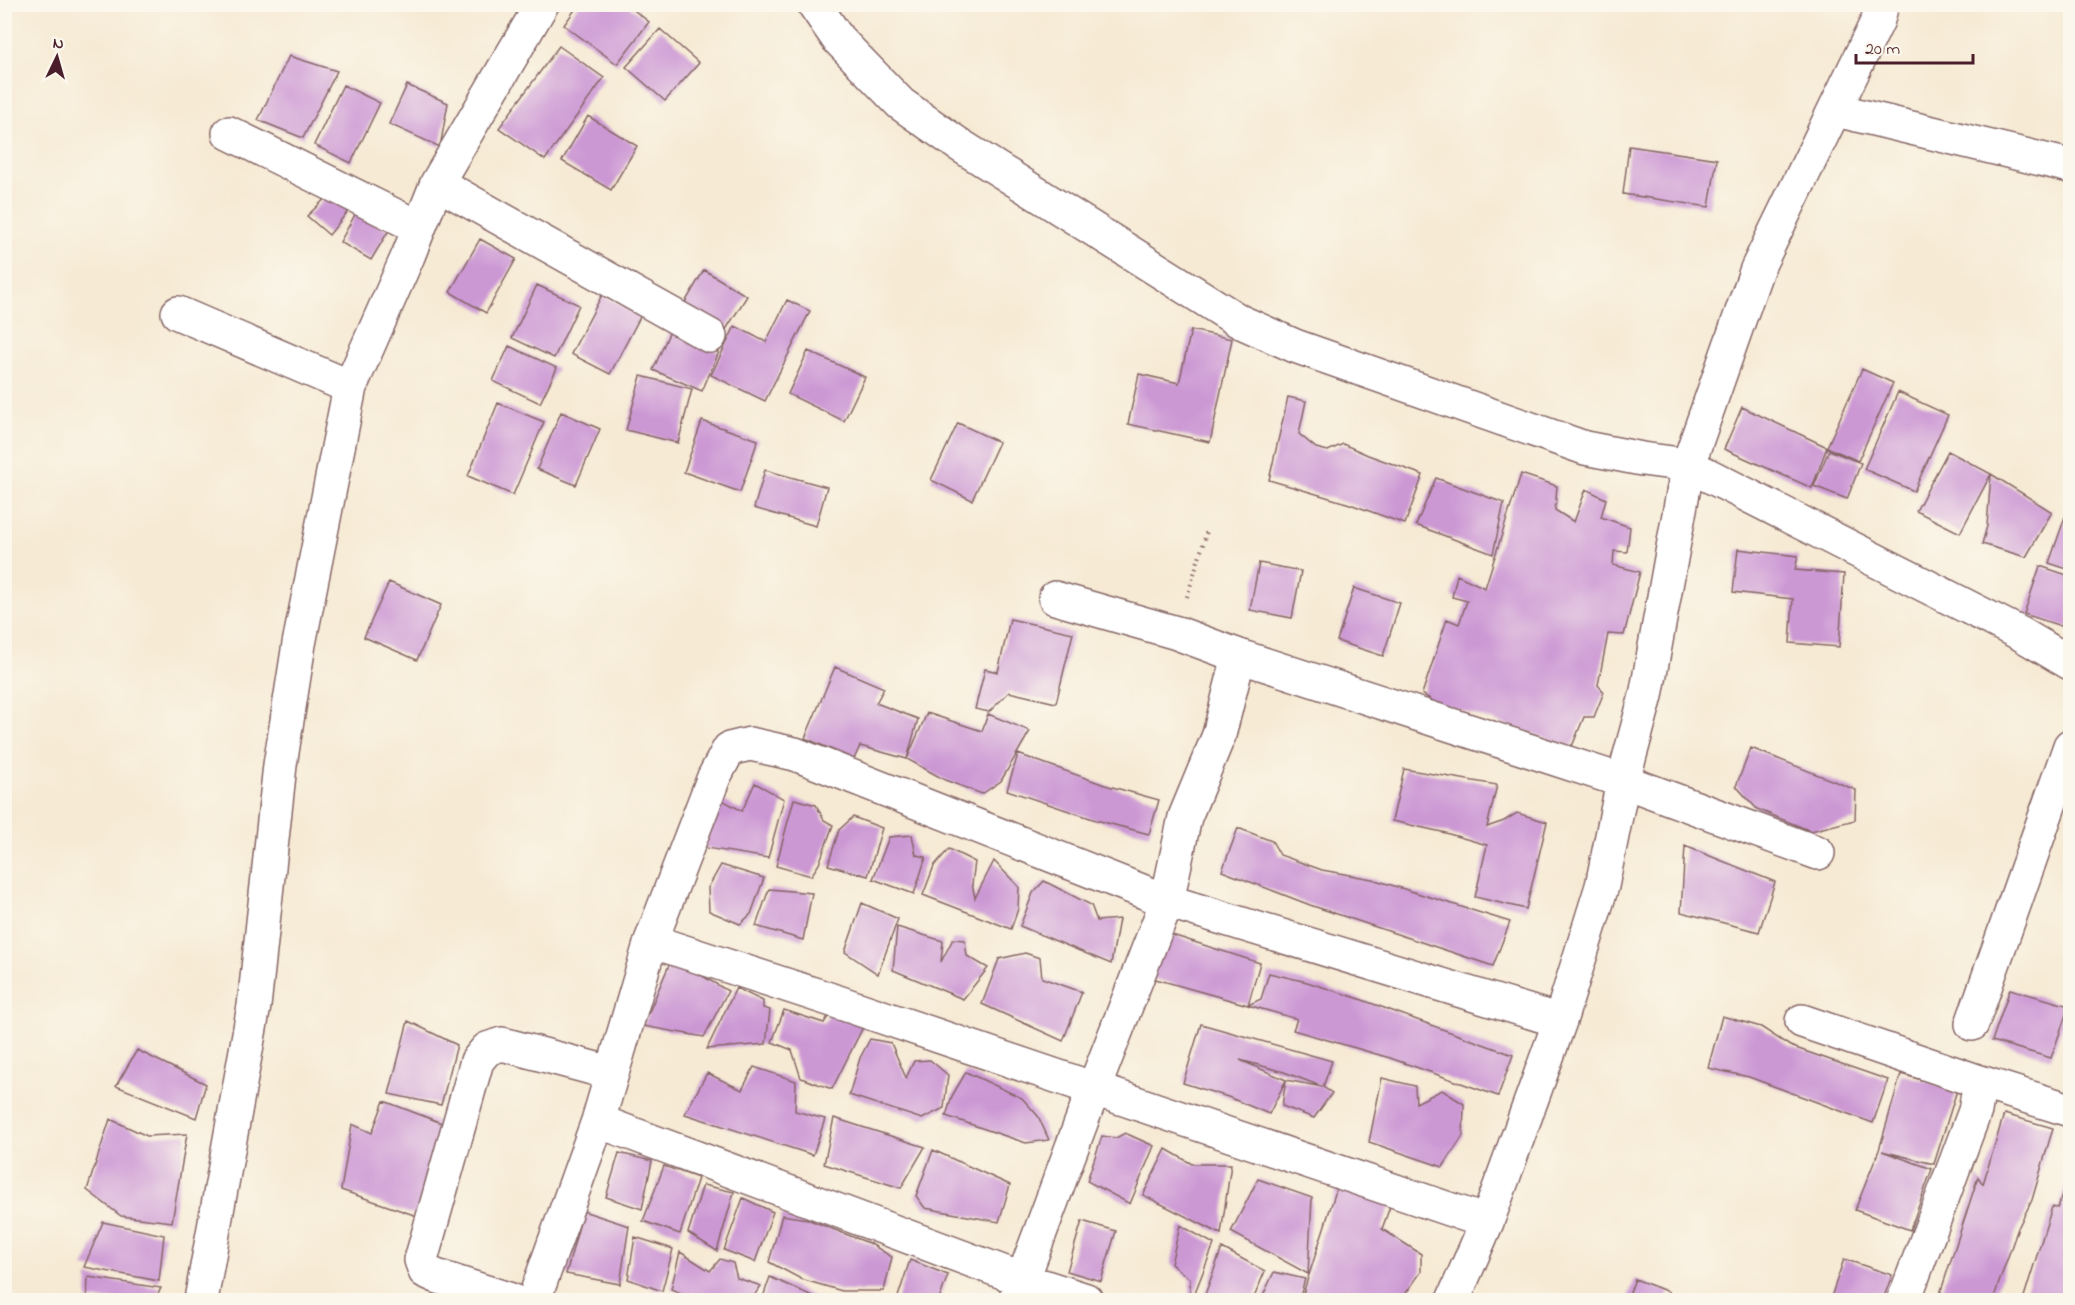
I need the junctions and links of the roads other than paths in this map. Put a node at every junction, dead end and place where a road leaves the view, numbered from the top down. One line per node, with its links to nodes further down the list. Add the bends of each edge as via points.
1 (542, 4): 7 (street)
2 (814, 4): 12 (street, via 838,39 901,104 1239,321 1295,346 1585,448)
3 (1882, 4): 4 (street)
4 (1836, 110): 6 (street); 12 (street, via 1757,269)
5 (229, 133): 8 (street)
6 (2070, 166)
7 (437, 183): 8 (street); 10 (street)
8 (418, 227): 11 (street)
9 (178, 313): 11 (street)
10 (710, 336)
11 (350, 387): 31 (street, via 296,666 280,765 254,1006)
12 (1689, 465): 15 (street, via 2021,634); 17 (street, via 1646,696)
13 (1054, 598): 14 (street, via 1177,633)
14 (1239, 656): 17 (street); 19 (street, via 1219,735 1185,817)
15 (2070, 663)
16 (2070, 746): 23 (street)
17 (1623, 781): 18 (street); 21 (street, via 1602,886)
18 (1818, 853)
19 (1167, 901): 20 (street, via 795,754 750,744 729,749 714,777); 21 (street); 26 (street)
20 (651, 941): 24 (street); 26 (street)
21 (1560, 1021): 29 (street)
22 (1802, 1021): 25 (street)
23 (1972, 1024)
24 (612, 1073): 28 (street); 32 (street, via 502,1044 487,1049 477,1061 421,1260 425,1270 436,1276)
25 (1980, 1082): 27 (street); 36 (street, via 1975,1111)
26 (1094, 1088): 29 (street); 30 (street)
27 (2070, 1110)
28 (597, 1121): 30 (street); 33 (street)
29 (1487, 1222): 35 (street)
30 (1020, 1290): 34 (street)
31 (201, 1300)
32 (511, 1300)
33 (534, 1300)
34 (1086, 1300)
35 (1453, 1300)
36 (1904, 1300)

